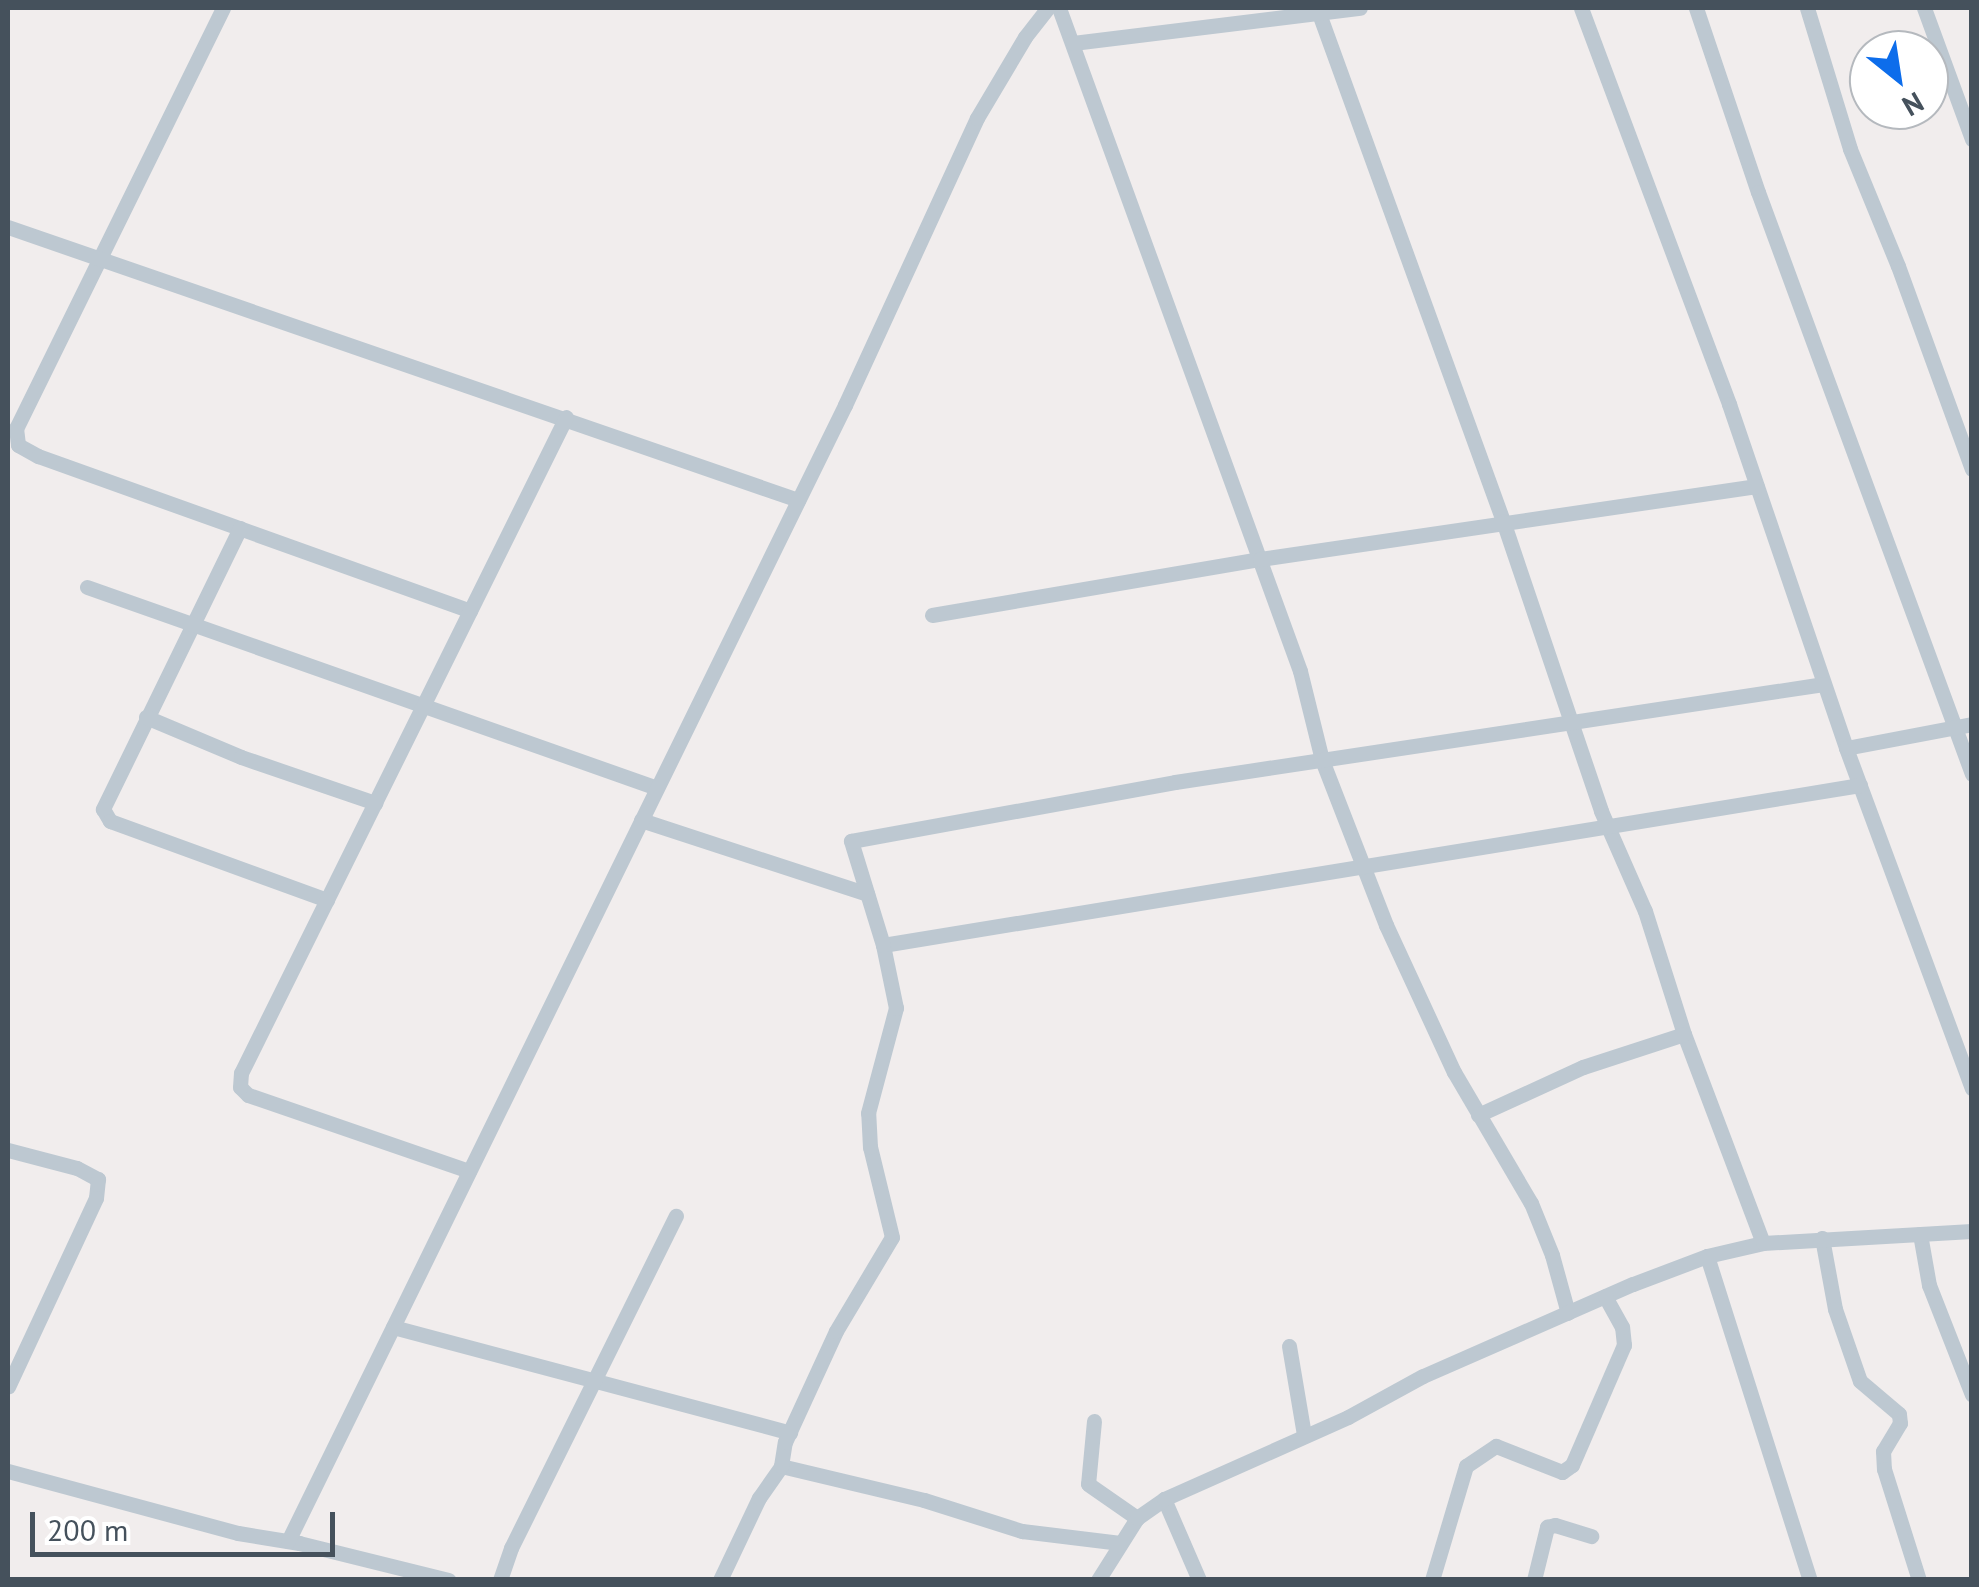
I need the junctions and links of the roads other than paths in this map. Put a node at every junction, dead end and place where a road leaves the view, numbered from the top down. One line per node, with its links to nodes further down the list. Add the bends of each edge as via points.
1 (222, 8): 13 (street)
2 (1048, 8): 17 (street, via 977,118)
3 (1060, 8): 10 (street)
4 (1360, 8): 9 (street)
5 (1581, 8): 16 (street)
6 (1696, 8): 30 (street)
7 (1807, 8): 15 (street, via 1850,149)
8 (1924, 8): 11 (street)
9 (1318, 10): 10 (street); 18 (street)
10 (1072, 43): 20 (street)
11 (1972, 139)
12 (8, 227): 13 (street)
13 (100, 258): 14 (street); 19 (street, via 16,428 18,445)
14 (566, 417): 17 (street); 22 (street)
15 (1972, 469)
16 (1757, 486): 18 (street); 25 (street)
17 (798, 500): 35 (street)
18 (1503, 521): 20 (street); 29 (street)
19 (240, 528): 22 (street); 24 (street)
20 (1260, 559): 23 (street); 32 (street, via 1300,671)
21 (86, 587): 24 (street)
22 (470, 610): 26 (street)
23 (932, 615)
24 (190, 624): 26 (street); 27 (street)
25 (1824, 684): 29 (street); 31 (street)
26 (422, 707): 35 (street); 36 (street)
27 (146, 717): 36 (street); 41 (street, via 103,809 110,822)
28 (1972, 724): 30 (street)
29 (1572, 725): 32 (street); 38 (street)
30 (1952, 726): 31 (street); 33 (street)
31 (1846, 748): 34 (street)
32 (1322, 760): 39 (street); 40 (street, via 850,840)
33 (1972, 774)
34 (1860, 785): 38 (street); 44 (street)
35 (657, 788): 37 (street)
36 (375, 802): 41 (street)
37 (641, 820): 40 (street); 47 (street)
38 (1608, 826): 39 (street); 43 (street, via 1645,910)
39 (1365, 866): 42 (street); 45 (street, via 1386,926)
40 (867, 894): 42 (street)
41 (327, 900): 47 (street, via 241,1073 240,1088)
42 (883, 945): 62 (street, via 896,1008 868,1113 892,1237 836,1331)
43 (1684, 1034): 45 (street, via 1583,1067); 52 (street)
44 (1972, 1088)
45 (1478, 1115): 55 (street, via 1531,1203)
46 (8, 1150): 59 (street, via 98,1179 96,1198)
47 (469, 1171): 56 (street)
48 (676, 1216): 58 (street)
49 (1972, 1231): 50 (street)
50 (1920, 1234): 51 (street); 60 (street, via 1929,1285)
51 (1822, 1238): 52 (street); 79 (street, via 1835,1309 1860,1382 1898,1414 1884,1469)
52 (1763, 1244): 53 (street)
53 (1708, 1256): 54 (street); 78 (street)
54 (1605, 1296): 55 (street); 76 (street, via 1624,1345 1572,1465 1562,1472 1496,1446 1466,1466)
55 (1568, 1313): 63 (street)
56 (393, 1327): 58 (street); 69 (street)
57 (1289, 1346): 63 (street)
58 (594, 1383): 62 (street); 72 (street)
59 (8, 1387)
60 (1972, 1395)
61 (1094, 1421): 67 (street, via 1088,1484)
62 (790, 1433): 64 (street)
63 (1304, 1435): 66 (street)
64 (781, 1466): 70 (street, via 1022,1530); 73 (street)
65 (8, 1471): 69 (street)
66 (1164, 1500): 67 (street); 75 (street)
67 (1138, 1518): 70 (street)
68 (1591, 1536): 77 (street, via 1547,1527)
69 (288, 1541): 71 (street)
70 (1120, 1543): 74 (street)
71 (448, 1580)
72 (500, 1580)
73 (720, 1580)
74 (1098, 1580)
75 (1199, 1580)
76 (1432, 1580)
77 (1534, 1580)
78 (1810, 1580)
79 (1918, 1580)

